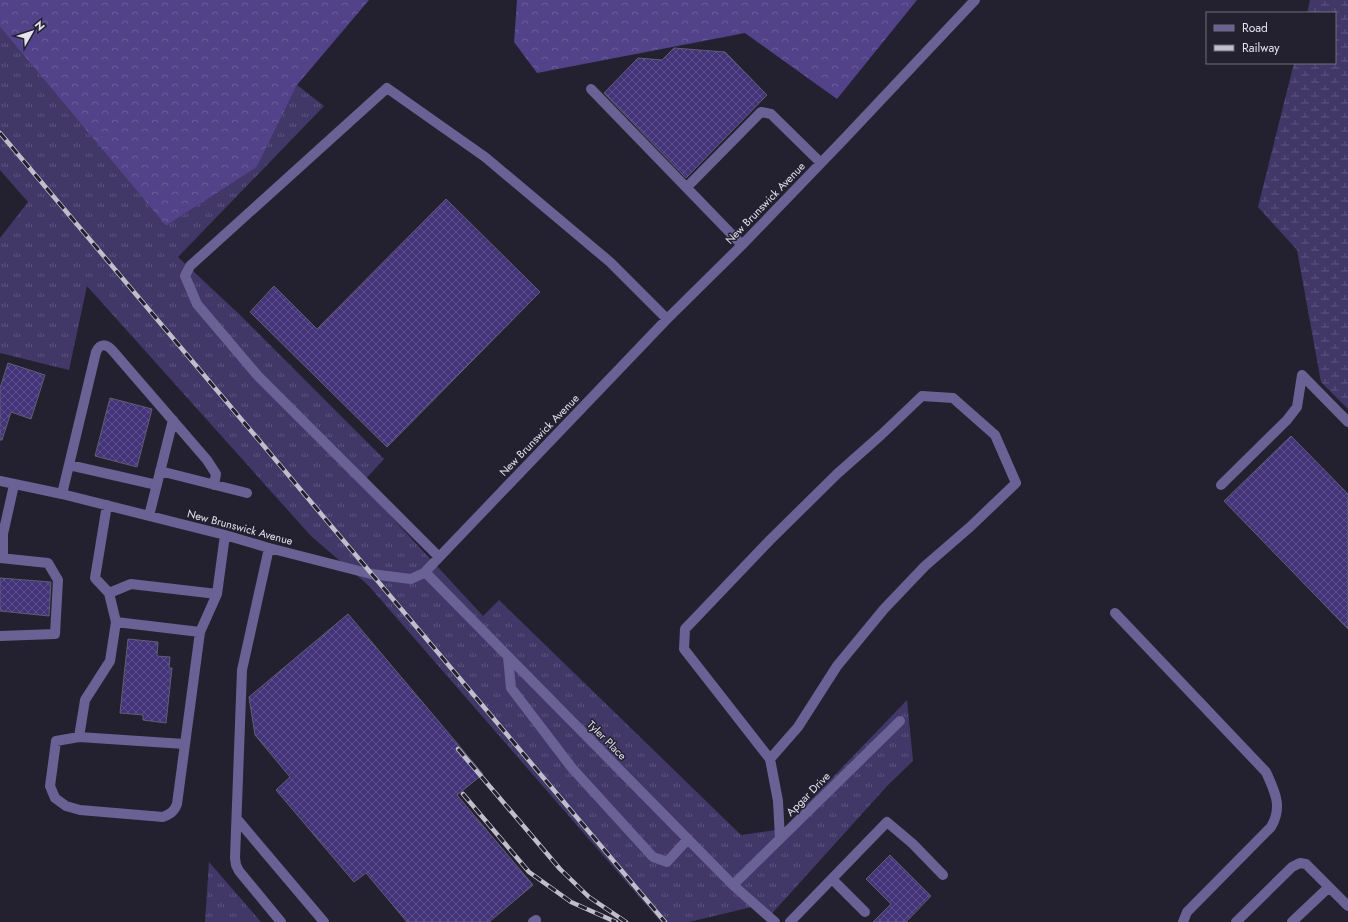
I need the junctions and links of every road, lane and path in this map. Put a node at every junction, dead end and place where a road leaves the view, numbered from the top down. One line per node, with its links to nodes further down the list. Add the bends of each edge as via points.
1 (975, 0): 3 (street, New Brunswick Avenue)
2 (591, 89): 4 (street)
3 (821, 163): 4 (street, via 771,114 761,112); 5 (street, New Brunswick Avenue)
4 (687, 187): 5 (street)
5 (742, 245): 6 (street, New Brunswick Avenue)
6 (667, 319): 22 (street, New Brunswick Avenue); 22 (street, via 610,262 485,157 387,88 190,266 185,276 196,304 258,376)
7 (173, 420): 9 (street, via 112,350 104,344 100,345 96,352); 10 (street); 14 (street, via 216,474)
8 (1348, 422): 15 (street, via 1302,375 1297,407)
9 (69, 465): 13 (street); 17 (street)
10 (160, 471): 13 (street); 14 (street)
11 (0, 481): 12 (street, New Brunswick Avenue)
12 (14, 485): 17 (street, New Brunswick Avenue); 23 (street, via 3,534)
13 (157, 485): 19 (street)
14 (214, 485): 16 (street)
15 (1221, 485)
16 (247, 493)
17 (62, 494): 18 (street, New Brunswick Avenue)
18 (107, 505): 19 (street, New Brunswick Avenue); 25 (street, via 95,578)
19 (149, 516): 20 (street, New Brunswick Avenue)
20 (225, 535): 21 (street, New Brunswick Avenue); 26 (street)
21 (269, 548): 24 (street, New Brunswick Avenue, via 371,574 411,579); 36 (street, via 242,670)
22 (439, 557): 24 (street, New Brunswick Avenue)
23 (2, 558): 30 (street, via 48,563 58,580 55,634)
24 (425, 572): 31 (street, Tyler Place)
25 (109, 593): 26 (street, via 131,584); 28 (street)
26 (217, 594): 29 (street)
27 (1115, 613): 49 (street, via 1266,772 1277,796 1277,818 1271,827 1187,912)
28 (116, 622): 29 (street); 33 (street, via 110,661 84,700)
29 (200, 632): 34 (street)
30 (0, 636)
31 (508, 657): 37 (street, Tyler Place); 37 (street, via 510,688 572,768 653,857 667,862)
32 (900, 721): 38 (street, Apgar Drive)
33 (78, 737): 34 (street); 34 (street, via 56,741 50,786 55,798 66,806 80,810 162,817 170,815 177,804)
34 (184, 744)
35 (770, 759): 35 (street, via 798,727 837,666 884,608 925,566 1016,483 995,435 953,398 922,396 831,479 685,629 684,648); 38 (street, via 778,801)
36 (237, 819): 45 (street); 46 (street, via 236,865)
37 (688, 839): 41 (street, Tyler Place)
38 (780, 839): 41 (street, Apgar Drive)
39 (943, 875): 40 (street, via 887,822)
40 (832, 879): 44 (street); 48 (street)
41 (733, 885): 47 (street, Tyler Place)
42 (1329, 887): 43 (street); 50 (street, via 1306,864 1300,862); 51 (street)
43 (1348, 906)
44 (865, 912)
45 (319, 920)
46 (281, 922)
47 (775, 922)
48 (790, 922)
49 (1183, 922)
50 (1236, 922)
51 (1292, 922)

